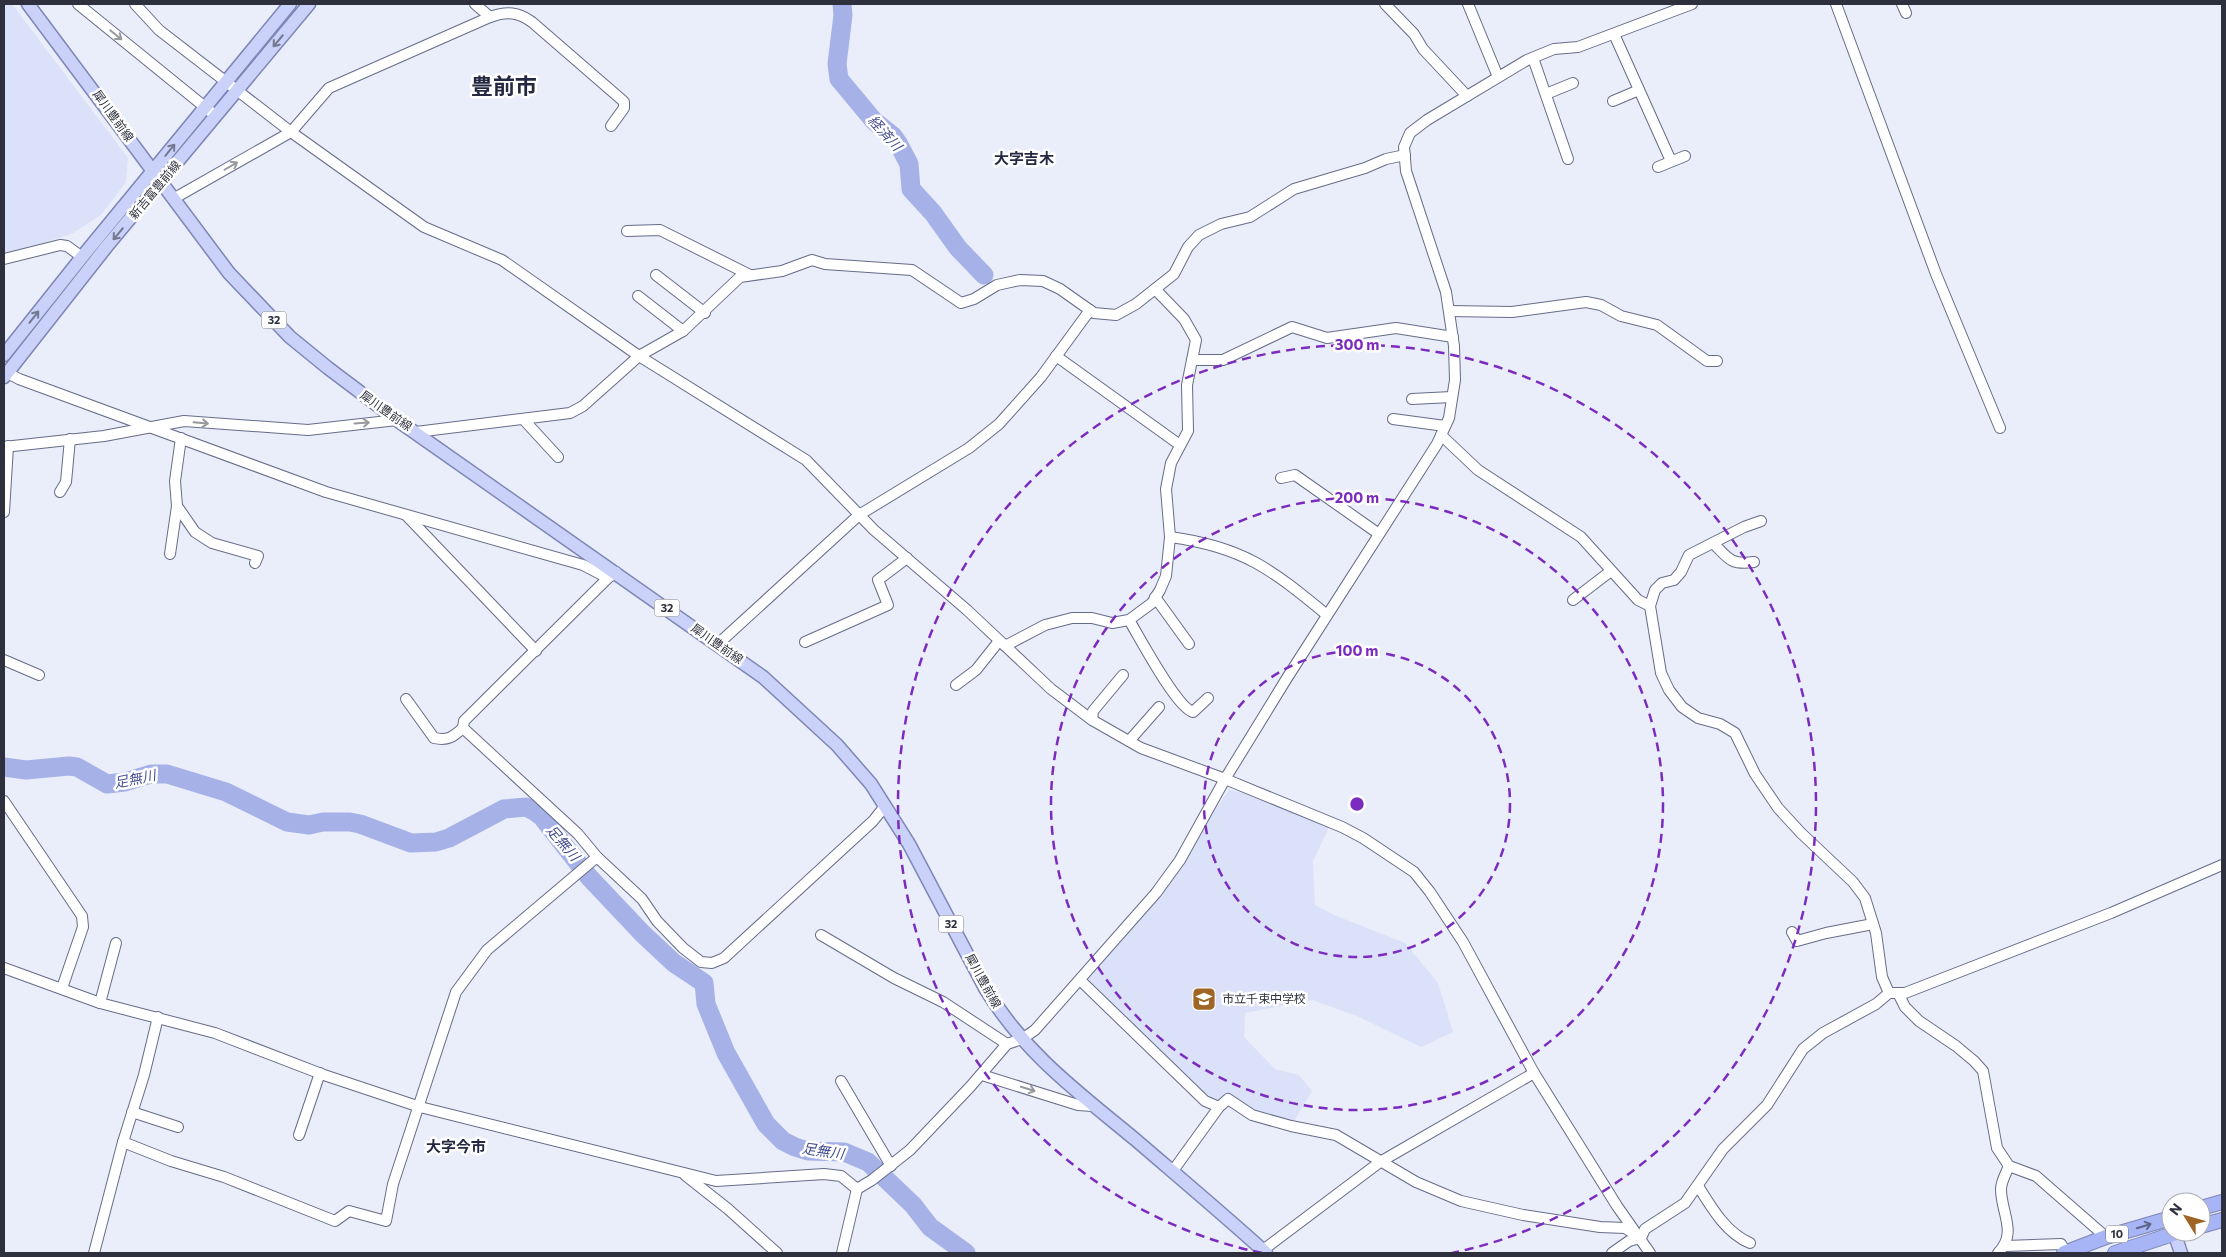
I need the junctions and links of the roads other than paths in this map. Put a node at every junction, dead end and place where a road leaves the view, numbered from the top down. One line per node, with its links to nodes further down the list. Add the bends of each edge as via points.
1 (28, 4): 31 (main road, 犀川豊前線 / 32)
2 (78, 4): 22 (street, one-way to 22)
3 (135, 4): 15 (street, via 159,30)
4 (290, 4): 15 (main road, 新吉富豊前線)
5 (309, 4): 17 (main road, 新吉富豊前線, one-way to 17)
6 (475, 4): 11 (street)
7 (1385, 4): 20 (street)
8 (1468, 4): 14 (street)
9 (1692, 4): 12 (street)
10 (1836, 4): 58 (street, via 1936,274)
11 (490, 16): 24 (street, via 508,12 525,18 617,94 625,105); 25 (street, via 329,88)
12 (1614, 34): 13 (street, via 1578,47 1554,49); 18 (street)
13 (1533, 58): 14 (street); 19 (street)
14 (1498, 77): 20 (street)
15 (226, 81): 17 (street); 22 (main road, 新吉富豊前線)
16 (1573, 83): 19 (street)
17 (237, 90): 23 (main road, 新吉富豊前線); 25 (street)
18 (1639, 90): 21 (street); 29 (street)
19 (1546, 94): 28 (street)
20 (1467, 96): 26 (street, via 1410,133 1404,147)
21 (1613, 102)
22 (205, 107): 23 (street); 31 (main road, 新吉富豊前線, one-way to 22)
23 (216, 116): 32 (main road, 新吉富豊前線)
24 (611, 126)
25 (291, 132): 33 (street, one-way to 25); 47 (street, via 424,228 502,260)
26 (1405, 155): 39 (street, via 1294,189 1250,218 1222,224 1199,235 1188,247 1174,274); 42 (street, via 1406,171 1446,292)
27 (1685, 156): 29 (street)
28 (1568, 159)
29 (1671, 161): 30 (street)
30 (1658, 167)
31 (152, 172): 32 (main road, 犀川豊前線 / 32); 35 (main road, 新吉富豊前線)
32 (161, 183): 33 (main road, 犀川豊前線 / 32); 51 (main road, 新吉富豊前線, one-way to 51)
33 (173, 199): 55 (main road, 犀川豊前線 / 32, via 229,272 290,337)
34 (628, 231): 38 (street, via 660,230)
35 (82, 257): 36 (street, via 60,245); 46 (main road, 新吉富豊前線, one-way to 35)
36 (4, 259)
37 (656, 275): 43 (street)
38 (750, 275): 41 (street, via 782,271 812,260 825,264 912,270 962,303 997,285 1020,280 1043,282 1060,289); 43 (street, via 740,277 730,285)
39 (1155, 289): 41 (street, via 1116,316); 49 (street, via 1192,330 1196,340)
40 (638, 296): 44 (street)
41 (1090, 310): 48 (street)
42 (1449, 311): 45 (street); 50 (street, via 1512,312 1586,302 1621,316 1657,325 1707,361)
43 (705, 313): 44 (street)
44 (683, 331): 47 (street)
45 (1453, 337): 49 (street, via 1396,328 1327,338 1292,327 1223,360); 53 (street, via 1455,380)
46 (4, 355)
47 (639, 356): 56 (street, via 583,406 570,413); 71 (street, via 806,460)
48 (1056, 356): 63 (street); 71 (street, via 999,424 968,448)
49 (1192, 360): 63 (street, via 1186,385 1188,431)
50 (1717, 361)
51 (5, 374): 57 (street)
52 (1412, 398): 53 (street)
53 (1452, 398): 59 (street)
54 (1393, 419): 59 (street)
55 (397, 420): 57 (street, one-way to 55, via 184,421 308,430); 60 (main road, 犀川豊前線 / 32)
56 (524, 420): 60 (street); 65 (street)
57 (152, 427): 61 (street); 62 (street)
58 (2000, 428)
59 (1443, 431): 73 (street); 80 (street, via 1478,470 1581,537)
60 (416, 432): 81 (main road, 犀川豊前線 / 32)
61 (181, 438): 68 (street, via 175,481); 70 (street, via 326,492)
62 (70, 439): 64 (street); 67 (street, via 66,482)
63 (1180, 445): 74 (street, via 1171,464 1166,489)
64 (6, 446): 69 (street)
65 (558, 457)
66 (1281, 478): 73 (street, via 1295,475)
67 (60, 492)
68 (177, 506): 76 (street); 79 (street, via 195,532 212,542 258,556)
69 (4, 512)
70 (406, 515): 81 (street); 91 (street)
71 (859, 515): 77 (street); 89 (street)
72 (1761, 521): 75 (street)
73 (1379, 534): 85 (street)
74 (1170, 536): 82 (street, via 1166,576); 85 (street, via 1242,554 1279,576)
75 (1713, 543): 78 (street, via 1733,562); 84 (street, via 1689,555 1674,580 1662,583 1655,590)
76 (170, 554)
77 (907, 558): 87 (street, via 878,580 888,605); 88 (street)
78 (1754, 562)
79 (255, 563)
80 (1611, 572): 83 (street); 84 (street, via 1638,600)
81 (612, 575): 89 (main road, 犀川豊前線 / 32); 91 (street)
82 (1156, 597): 86 (street); 90 (street)
83 (1573, 600)
84 (1650, 606): 107 (street, via 1661,672 1669,690 1682,707 1698,718 1735,732 1778,808 1853,882 1865,898)
85 (1328, 615): 102 (street)
86 (1129, 620): 88 (street, via 1112,623 1072,618 1045,624); 96 (street, via 1187,710 1193,712)
87 (805, 642)
88 (1002, 643): 95 (street); 99 (street, via 1051,690)
89 (718, 644): 104 (main road, 犀川豊前線 / 32, via 763,677 811,720 871,784)
90 (1190, 644)
91 (536, 651): 100 (street, via 464,721)
92 (4, 660): 93 (street)
93 (38, 675)
94 (1123, 675): 99 (street, via 1093,711)
95 (956, 685)
96 (1208, 698)
97 (406, 700): 100 (street, via 434,738 452,738)
98 (1159, 707): 101 (street)
99 (1092, 720): 101 (street)
100 (463, 728): 105 (street, via 578,834)
101 (1130, 741): 102 (street)
102 (1225, 779): 112 (street, via 1180,860 1156,893); 120 (street, via 1342,827 1401,863 1422,880 1463,942)
103 (4, 801): 113 (street, via 82,916 83,927)
104 (885, 806): 105 (street, via 873,821 730,954 712,963 697,960 683,948 657,922 642,898); 117 (main road, 犀川豊前線 / 32, via 909,844 985,988)
105 (596, 857): 125 (street, via 486,950 472,968 456,992)
106 (2222, 865): 114 (street, via 2111,913 1905,993)
107 (1873, 924): 108 (street, via 1797,941); 114 (street, via 1882,977)
108 (1792, 932)
109 (821, 935): 118 (street, via 894,978 943,1002)
110 (116, 943): 115 (street)
111 (4, 968): 113 (street)
112 (1080, 980): 117 (street, via 1035,1030); 124 (street, via 1205,1101)
113 (62, 988): 115 (street)
114 (1893, 993): 132 (street, via 1919,1020 1956,1046 1983,1072 1997,1148); 135 (street, via 1822,1033 1803,1049 1767,1105 1723,1149)
115 (100, 1003): 116 (street)
116 (158, 1017): 119 (street, via 215,1033); 126 (street)
117 (1022, 1039): 118 (street); 123 (main road, 犀川豊前線 / 32, via 1058,1077)
118 (1007, 1044): 121 (street)
119 (320, 1073): 125 (street); 128 (street)
120 (1534, 1073): 130 (street); 140 (street, via 1617,1206)
121 (982, 1075): 123 (street, one-way to 123, via 1078,1105); 131 (street)
122 (841, 1081): 131 (street)
123 (1093, 1106): 134 (main road, 犀川豊前線 / 32)
124 (1219, 1106): 130 (street, via 1228,1099 1252,1115 1336,1135); 134 (street)
125 (420, 1107): 129 (street, via 393,1184 386,1221 349,1211 335,1221); 133 (street)
126 (132, 1112): 127 (street); 129 (street)
127 (178, 1127)
128 (299, 1135)
129 (123, 1142): 144 (street)
130 (1380, 1162): 140 (street, via 1461,1202 1523,1215 1625,1228); 143 (street)
131 (891, 1166): 136 (street)
132 (2009, 1166): 139 (street, via 2036,1176); 142 (street, via 2001,1187 2009,1237)
133 (682, 1172): 136 (street, via 716,1181 824,1174 841,1176); 145 (street)
134 (1172, 1172): 143 (main road, 犀川豊前線 / 32)
135 (1698, 1186): 140 (street, via 1685,1203 1646,1230); 141 (street, via 1715,1213 1741,1239)
136 (857, 1189): 146 (street)
137 (2161, 1228): 139 (highway, 10, one-way to 137)
138 (2161, 1232): 150 (highway, 10)
139 (2106, 1237): 149 (highway, 10)
140 (1641, 1238): 147 (street, via 1628,1241); 148 (street)
141 (1750, 1243)
142 (2002, 1250): 149 (street, via 2060,1244)
143 (1265, 1252)
144 (94, 1253)
145 (777, 1253)
146 (842, 1253)
147 (1612, 1253)
148 (1650, 1253)
149 (2065, 1253)
150 (2115, 1253)

